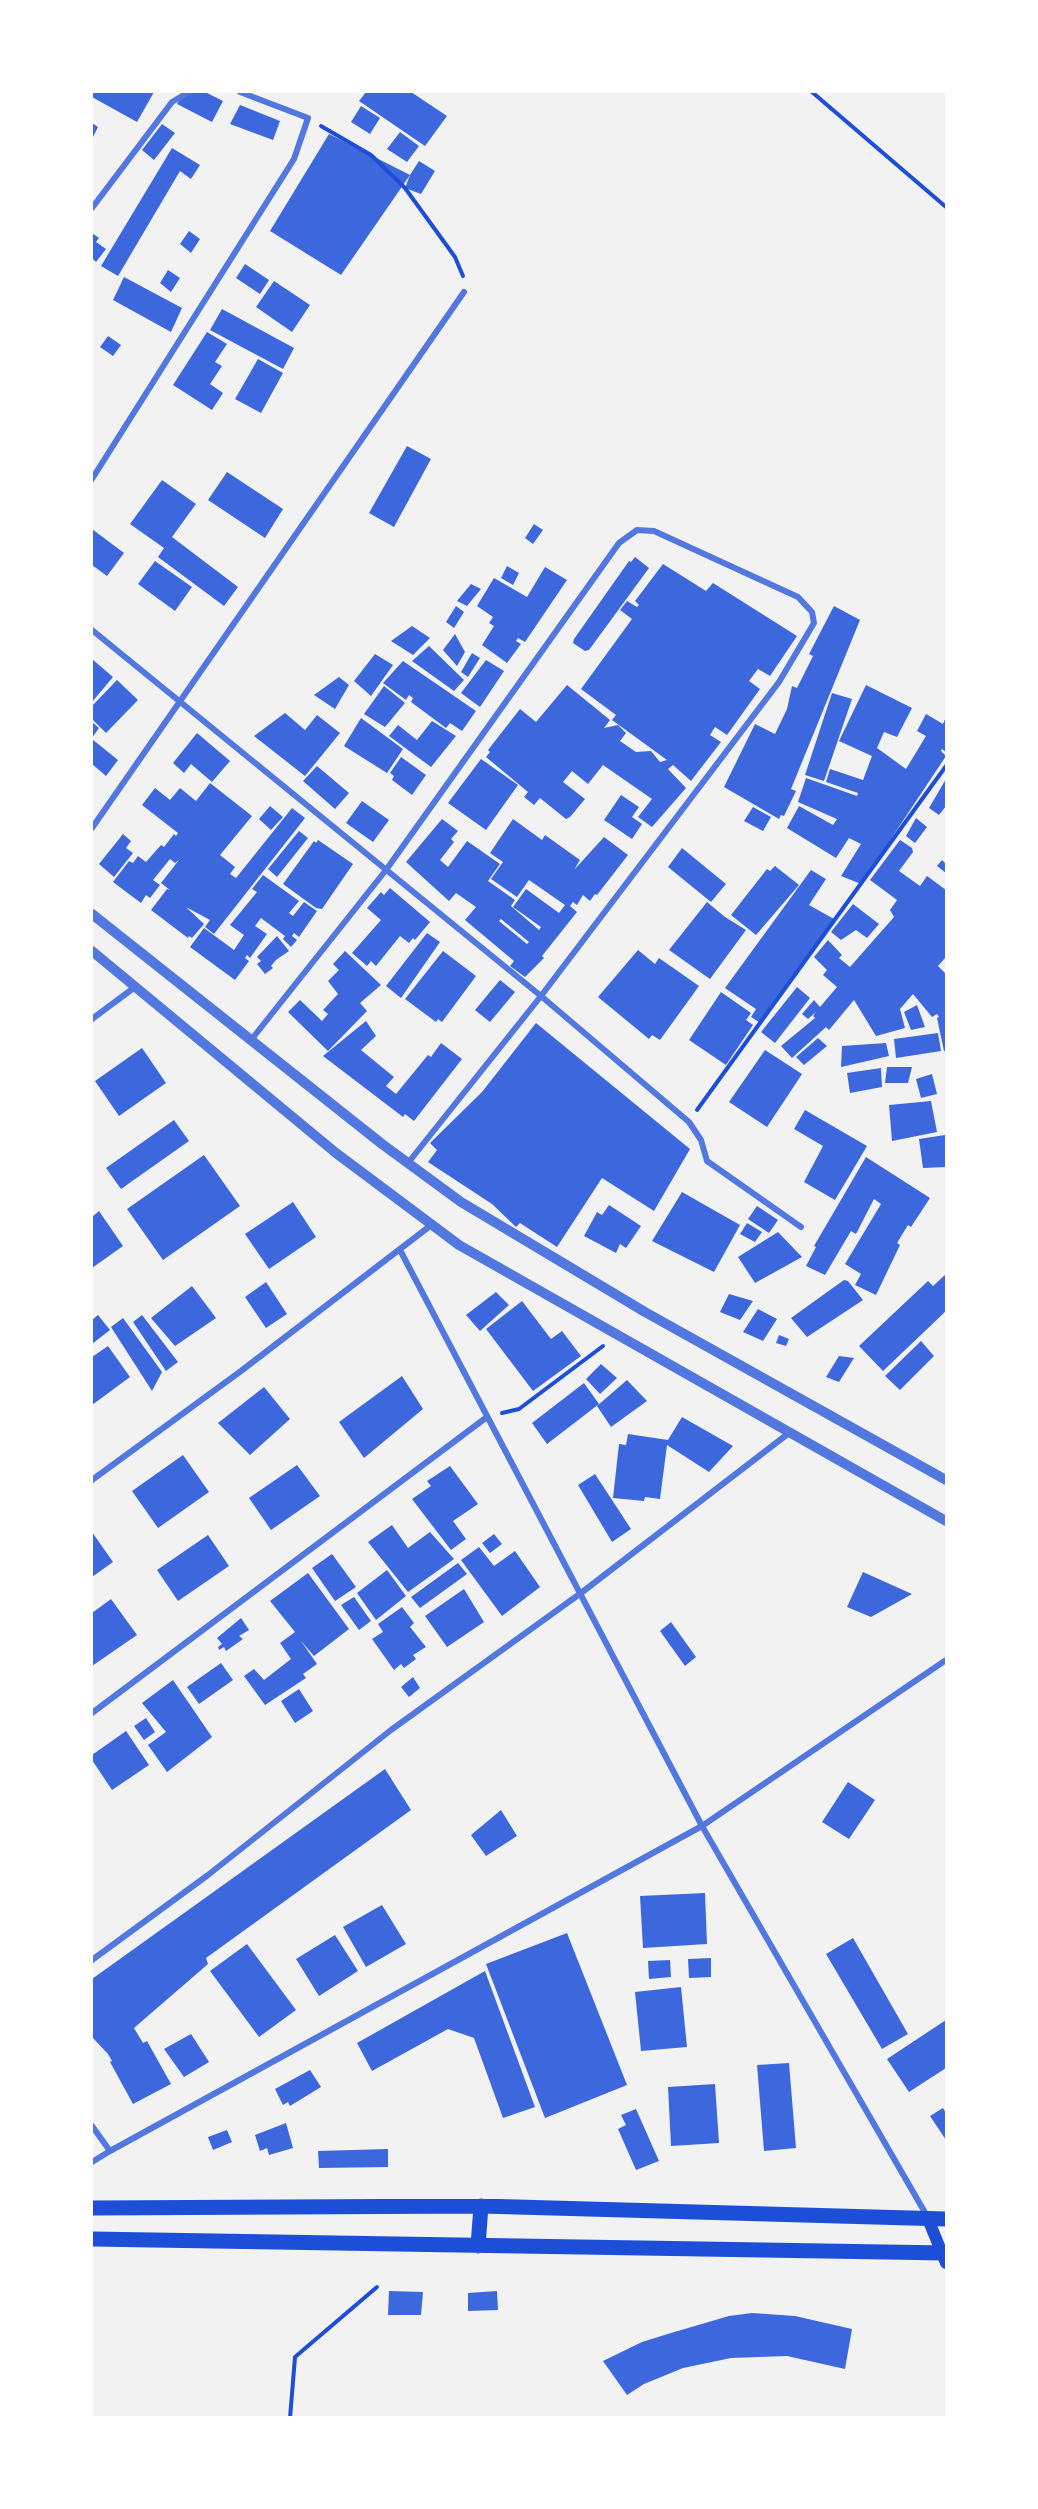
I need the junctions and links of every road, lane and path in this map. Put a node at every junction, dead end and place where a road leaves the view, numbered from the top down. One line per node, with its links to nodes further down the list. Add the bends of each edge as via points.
1 (189, 92): 6 (street, via 172,102)
2 (240, 92): 4 (street)
3 (812, 92): 5 (path)
4 (308, 118): 7 (path, via 371,154 405,188 455,257 463,275); 8 (street, via 294,159)
5 (946, 207)
6 (92, 208)
7 (464, 292): 10 (street)
8 (92, 479)
9 (92, 630): 10 (street)
10 (181, 701): 12 (street); 13 (street)
11 (946, 766): 20 (path)
12 (92, 828)
13 (386, 870): 17 (street); 17 (street, via 619,543 637,530 654,531 798,597 812,612 814,623 779,682); 19 (street)
14 (92, 914): 19 (street)
15 (92, 951): 16 (street)
16 (135, 987): 18 (street); 22 (street)
17 (541, 996): 20 (street); 21 (street)
18 (92, 1019)
19 (251, 1040): 21 (street)
20 (689, 1122): 23 (street, via 701,1140 707,1161)
21 (408, 1163): 29 (street, via 512,1234)
22 (430, 1226): 24 (street); 25 (street)
23 (801, 1227)
24 (400, 1250): 26 (street); 28 (street)
25 (616, 1336): 26 (path, via 519,1409); 27 (street)
26 (487, 1417): 31 (street); 33 (street)
27 (789, 1433): 30 (street); 31 (street)
28 (92, 1480)
29 (946, 1480)
30 (946, 1521)
31 (581, 1593): 34 (street); 35 (street, via 392,1731)
32 (946, 1660): 34 (street)
33 (92, 1713)
34 (702, 1826): 37 (street); 41 (street)
35 (92, 1960)
36 (92, 2126): 37 (street)
37 (110, 2151): 38 (street)
38 (92, 2162)
39 (481, 2206): 40 (main road); 41 (main road); 44 (main road)
40 (92, 2208)
41 (928, 2219): 42 (main road); 45 (main road)
42 (946, 2219)
43 (92, 2239): 44 (main road)
44 (478, 2246): 45 (main road)
45 (946, 2256)
46 (377, 2287): 47 (path, via 295,2357)
47 (290, 2418)

